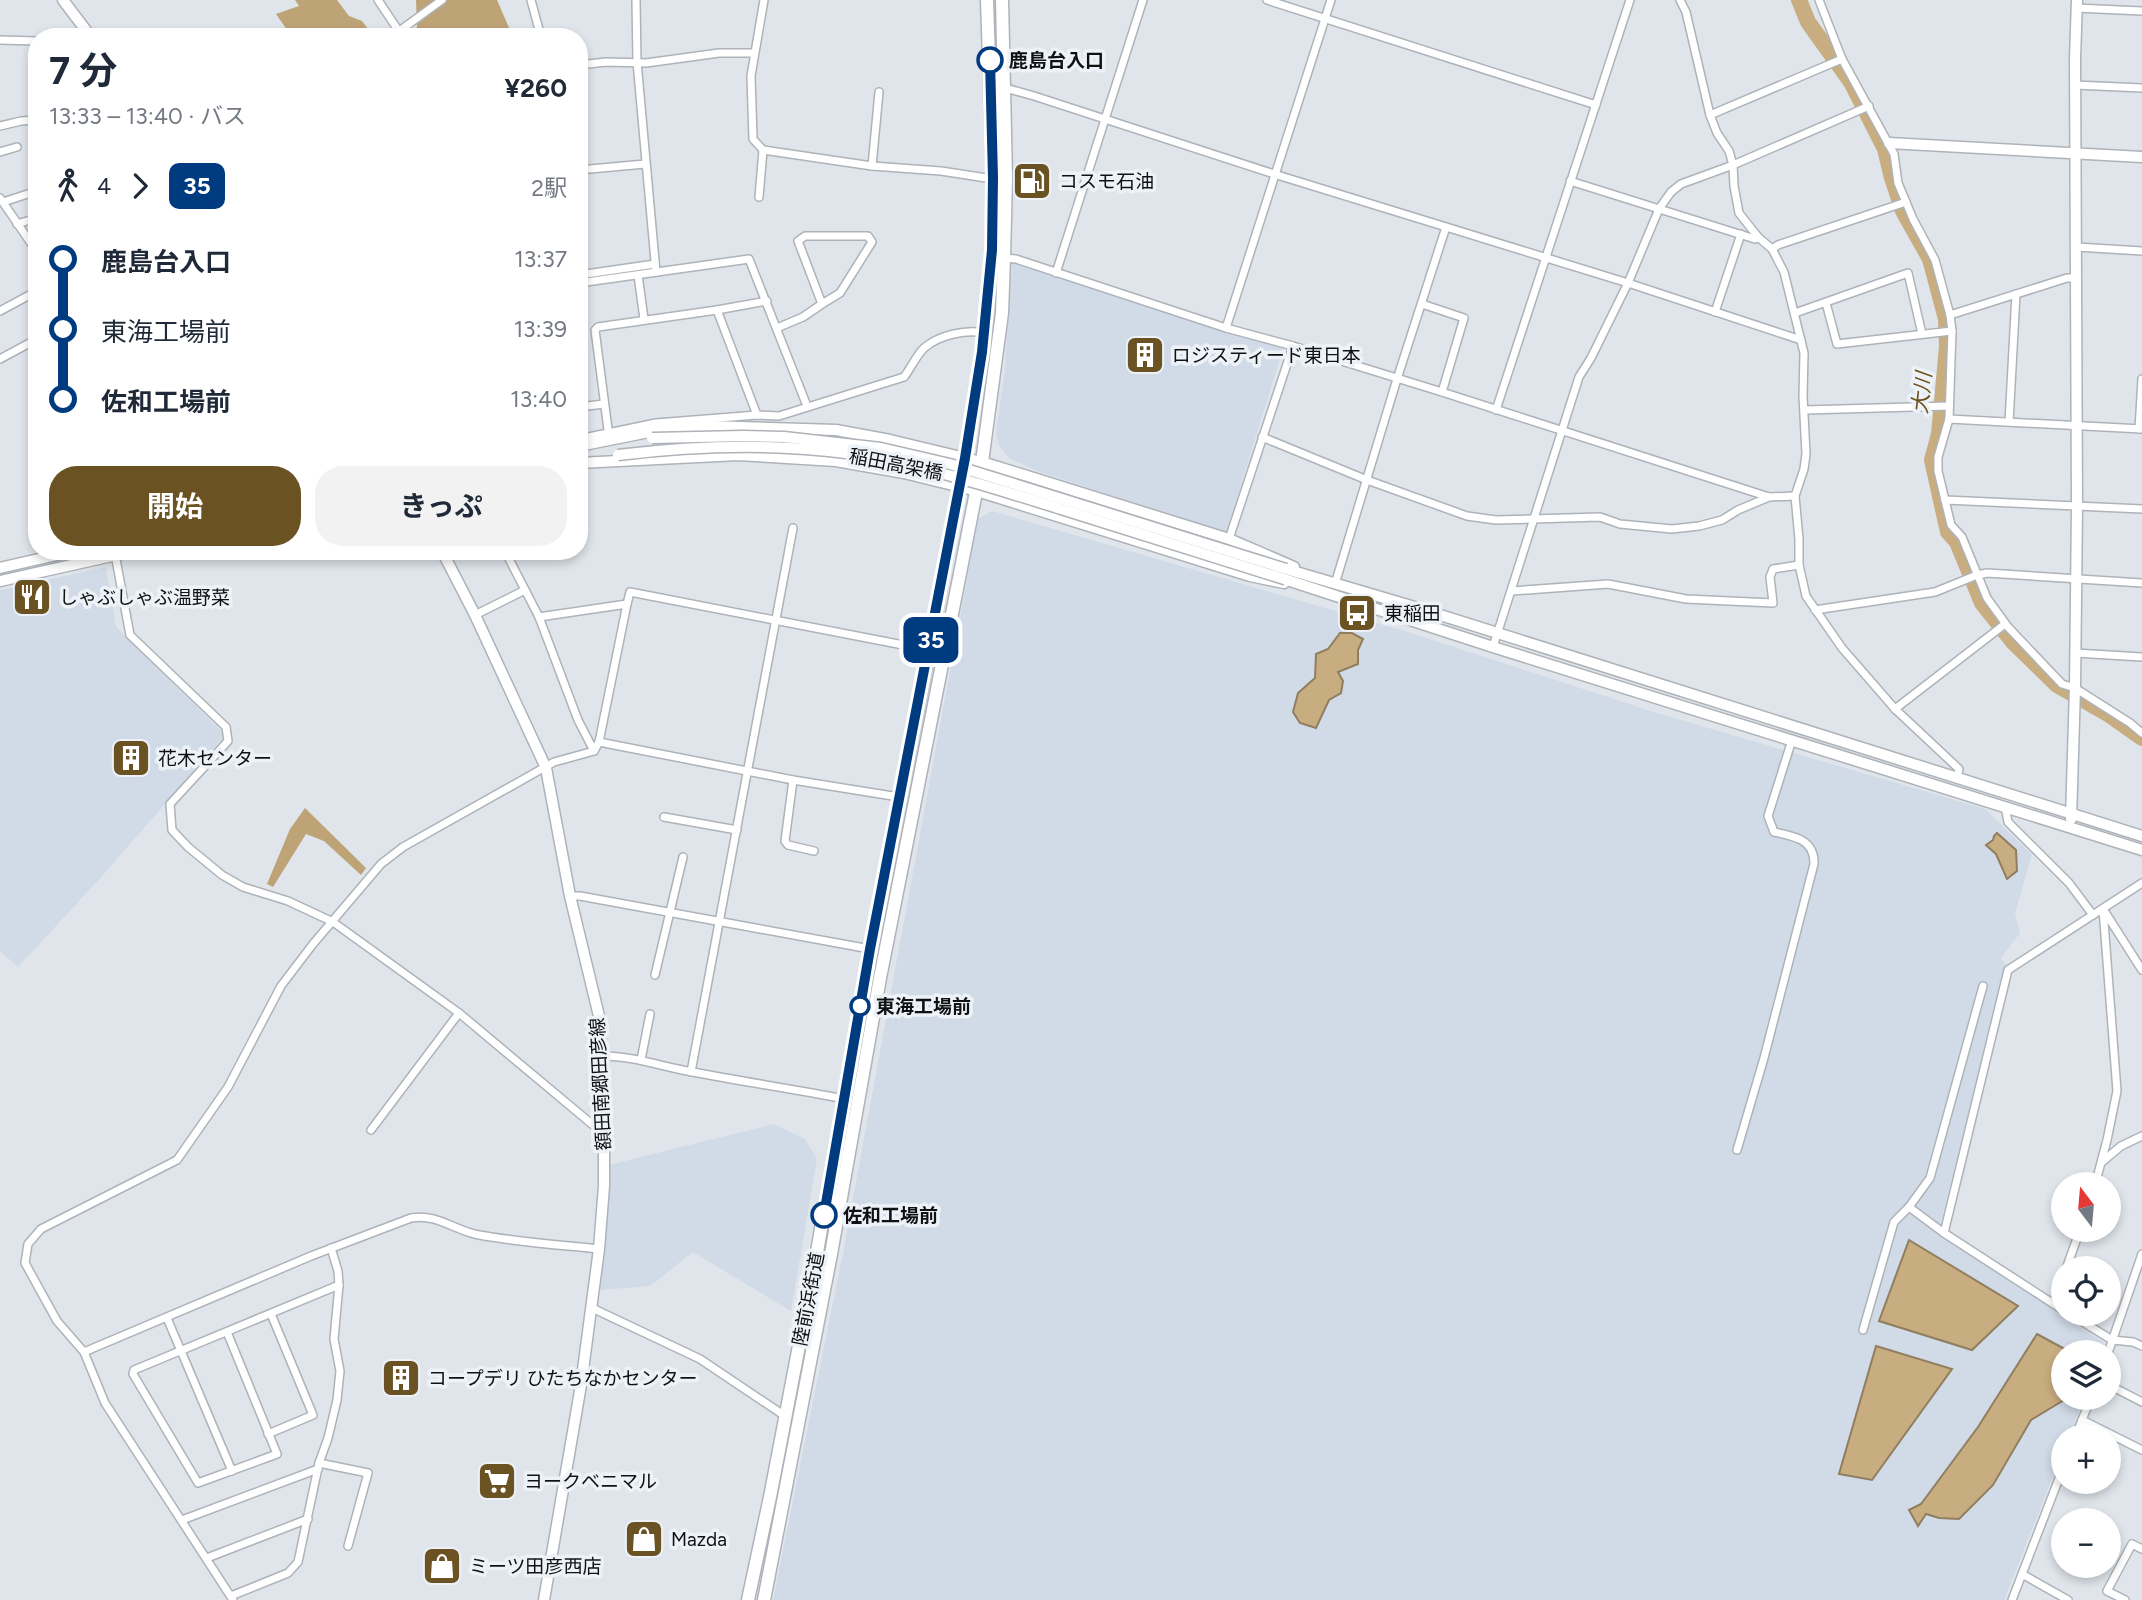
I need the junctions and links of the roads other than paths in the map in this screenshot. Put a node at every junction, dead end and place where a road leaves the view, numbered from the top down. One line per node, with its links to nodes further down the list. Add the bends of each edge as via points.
1 (63, 0): 18 (street)
2 (378, 0): 19 (street)
3 (442, 0): 20 (street)
4 (531, 0): 21 (street)
5 (636, 0): 26 (street)
6 (764, 0): 24 (street)
7 (987, 0): 28 (highway, 陸前浜街道)
8 (1002, 0): 30 (highway, 陸前浜街道)
9 (1143, 0): 36 (street)
10 (1267, 0): 17 (street)
11 (1331, 0): 17 (street)
12 (1630, 0): 33 (street)
13 (1680, 0): 35 (street)
14 (1819, 0): 25 (street)
15 (2076, 4): 16 (street); 29 (street)
16 (2142, 11)
17 (1325, 19): 33 (street); 49 (street)
18 (84, 28)
19 (397, 28)
20 (401, 28)
21 (539, 28)
22 (0, 40): 23 (street)
23 (28, 41)
24 (754, 53): 26 (street); 41 (street, via 752,121 754,139)
25 (1842, 59): 34 (street); 35 (street)
26 (637, 62): 27 (street); 45 (street)
27 (588, 64)
28 (991, 84): 30 (street); 50 (highway, 陸前浜街道)
29 (2075, 85): 31 (street); 43 (street)
30 (1005, 87): 36 (street); 66 (highway, 陸前浜街道, via 1006,178)
31 (2142, 88)
32 (879, 92): 47 (street)
33 (1596, 105): 51 (street)
34 (1869, 106): 39 (street); 46 (street)
35 (1710, 116): 46 (street)
36 (1105, 119): 49 (street); 69 (street)
37 (28, 121): 38 (street)
38 (0, 126)
39 (1889, 143): 43 (street); 55 (street)
40 (17, 147): 42 (street)
41 (762, 150): 47 (street); 53 (street)
42 (0, 152)
43 (2075, 154): 44 (street); 63 (street)
44 (2142, 157)
45 (645, 164): 48 (street); 68 (street)
46 (1733, 165): 56 (street, via 1681,184); 61 (street, via 1739,213)
47 (872, 166): 50 (street)
48 (588, 169)
49 (1274, 174): 59 (street); 88 (street)
50 (993, 178): 66 (highway, 陸前浜街道)
51 (1570, 181): 56 (street); 67 (street)
52 (28, 193): 54 (street)
53 (759, 197)
54 (1, 200): 58 (street)
55 (1906, 201): 64 (street); 85 (street, via 1935,260)
56 (1659, 209): 60 (street); 74 (street)
57 (28, 221): 58 (street)
58 (17, 224): 62 (street)
59 (1446, 227): 67 (street); 80 (street)
60 (1741, 234): 61 (street); 83 (street)
61 (1758, 237): 64 (street)
62 (28, 238)
63 (2077, 247): 65 (street); 72 (street)
64 (1772, 249): 84 (street, via 1784,272)
65 (2142, 251)
66 (998, 258): 69 (street, via 1016,259); 90 (highway, 陸前浜街道); 118 (highway, 陸前浜街道, via 1002,313)
67 (1546, 259): 74 (street); 103 (street)
68 (655, 268): 70 (street); 71 (street); 77 (street, via 749,260)
69 (1056, 273): 88 (street)
70 (588, 274)
71 (638, 275): 73 (street); 86 (street)
72 (2076, 278): 75 (street); 108 (street)
73 (588, 282)
74 (1629, 283): 83 (street); 110 (street, via 1579,377)
75 (2016, 294): 85 (street); 107 (street)
76 (28, 296): 82 (street)
77 (767, 301): 81 (street); 87 (street)
78 (1826, 303): 84 (street); 91 (street, via 1837,344); 91 (street, via 1908,273)
79 (822, 304): 79 (street, via 840,293 872,242 867,236 805,236 798,241); 87 (street)
80 (1422, 304): 96 (street); 98 (street, via 1464,318)
81 (717, 310): 86 (street); 105 (street)
82 (0, 311)
83 (1714, 312): 92 (street)
84 (1795, 313): 92 (street)
85 (1950, 316): 89 (street)
86 (644, 319): 99 (street, via 595,330)
87 (777, 328): 101 (street)
88 (1226, 328): 94 (street)
89 (1952, 331): 91 (street); 102 (street)
90 (985, 333): 101 (street, via 945,336 924,349 904,377); 115 (highway, 陸前浜街道)
91 (1922, 334)
92 (1801, 340): 104 (street)
93 (28, 344): 95 (street)
94 (1293, 346): 96 (street); 112 (street)
95 (0, 359)
96 (1398, 379): 98 (street); 119 (street)
97 (2142, 379): 109 (street)
98 (1442, 392): 103 (street)
99 (604, 404): 100 (street); 111 (street)
100 (588, 406)
101 (807, 406): 105 (street, via 779,416)
102 (1949, 407): 104 (street); 106 (street)
103 (1496, 410): 110 (street)
104 (1805, 410): 122 (street, via 1806,454)
105 (757, 415): 111 (street, via 656,424)
106 (1949, 419): 107 (street); 124 (street, via 1938,457)
107 (2009, 422): 108 (street)
108 (2075, 426): 109 (street); 125 (street)
109 (2141, 429)
110 (1563, 432): 123 (street); 127 (street)
111 (609, 437): 113 (street); 114 (street); 115 (street, via 709,426 836,430); 137 (street, 稲田高架橋, bridge, via 771,437 881,449 950,464)
112 (1262, 437): 119 (street); 129 (street)
113 (588, 438)
114 (588, 443)
115 (965, 458): 118 (street); 120 (highway, 陸前浜街道)
116 (588, 459): 137 (street, 稲田高架橋, bridge, via 679,448 844,453 948,473)
117 (588, 461): 120 (street, via 786,456 904,473)
118 (982, 462): 121 (highway, 陸前浜街道); 129 (street)
119 (1367, 480): 127 (street, via 1467,516); 143 (street)
120 (959, 487): 121 (street); 153 (highway, 陸前浜街道)
121 (977, 491): 143 (street, via 1250,576); 237 (highway, 陸前浜街道)
122 (1795, 496): 123 (street); 135 (street)
123 (1769, 497): 127 (street, via 1699,526 1620,524 1600,517)
124 (1945, 500): 125 (street); 138 (street, via 1951,525 1962,537)
125 (2077, 506): 126 (street); 139 (street)
126 (2142, 509)
127 (1535, 520): 144 (street)
128 (793, 528): 149 (street)
129 (1229, 539): 143 (street)
130 (35, 560): 136 (street)
131 (86, 560): 140 (street)
132 (116, 560): 182 (street, via 130,635 226,727 228,741 170,804 172,831 243,887)
133 (447, 560): 147 (street, 額田南郷田彦線)
134 (510, 560): 142 (street)
135 (1799, 565): 144 (street, via 1773,569 1773,603 1686,599 1608,584); 146 (street, via 1806,596)
136 (0, 568)
137 (1285, 574): 143 (street)
138 (1977, 575): 139 (street); 146 (street, via 1935,592); 150 (street)
139 (2075, 579): 141 (street); 154 (street)
140 (0, 581)
141 (2142, 583)
142 (525, 590): 147 (street); 148 (street)
143 (1335, 590): 151 (street, via 1418,608); 152 (street)
144 (1512, 591): 151 (street)
145 (627, 604): 148 (street); 149 (street, via 631,592); 160 (street)
146 (1815, 610): 157 (street)
147 (475, 615): 162 (street, 額田南郷田彦線)
148 (538, 617): 161 (street)
149 (776, 620): 153 (street); 163 (street)
150 (2005, 624): 156 (street, via 2063,684); 157 (street)
151 (1498, 634): 152 (street); 164 (street)
152 (1493, 647): 159 (street)
153 (929, 650): 166 (highway, 陸前浜街道)
154 (2075, 653): 155 (street); 156 (street)
155 (2142, 657)
156 (2075, 688): 158 (street); 168 (street)
157 (1895, 709): 164 (street, via 1959,769)
158 (2142, 733)
159 (1792, 740): 167 (street); 196 (street, via 1768,816 1773,832 1808,843 1815,854 1814,864)
160 (599, 742): 161 (street); 163 (street)
161 (594, 751): 162 (street)
162 (546, 768): 177 (street, 額田南郷田彦線); 182 (street, via 403,847 381,864)
163 (748, 771): 165 (street); 171 (street)
164 (1957, 778): 168 (street)
165 (793, 780): 166 (street); 173 (street, via 785,841)
166 (899, 797): 183 (highway, 陸前浜街道)
167 (2006, 806): 170 (street); 180 (street, via 2008,822 2069,883)
168 (2073, 813): 170 (street); 172 (street)
169 (664, 817): 171 (street)
170 (2069, 826): 174 (street)
171 (737, 830): 181 (street)
172 (2142, 836)
173 (814, 850)
174 (2142, 850)
175 (683, 857): 179 (street)
176 (2142, 883): 178 (street)
177 (570, 897): 179 (street); 189 (street, 額田南郷田彦線, via 598,1016)
178 (2103, 909): 180 (street); 184 (street); 197 (street, via 2117,1091)
179 (669, 911): 181 (street); 185 (street)
180 (2093, 915): 200 (street, via 2008,970)
181 (720, 920): 183 (street); 191 (street)
182 (333, 922): 187 (street); 216 (street, via 281,986 228,1087 177,1160 41,1229 28,1244 25,1264 57,1321)
183 (870, 949): 192 (highway, 陸前浜街道)
184 (2142, 970)
185 (655, 975)
186 (1983, 986): 199 (street, via 1930,1178)
187 (459, 1013): 193 (street, via 593,1125); 194 (street)
188 (650, 1014): 190 (street)
189 (602, 1056): 190 (street); 193 (street, 額田南郷田彦線)
190 (641, 1060): 191 (street)
191 (691, 1072): 192 (street)
192 (844, 1099): 220 (highway, 陸前浜街道)
193 (604, 1127): 202 (street, 額田南郷田彦線)
194 (371, 1130)
195 (2142, 1136): 197 (street)
196 (1737, 1150)
197 (2101, 1163): 198 (street)
198 (2099, 1172)
199 (1909, 1207): 200 (street); 210 (street, via 1894,1222)
200 (1944, 1233): 205 (street)
201 (331, 1248): 202 (street, via 421,1216 478,1235); 204 (street); 208 (street)
202 (599, 1249): 206 (street, 額田南郷田彦線)
203 (2142, 1254): 212 (street)
204 (339, 1285): 207 (street); 225 (street, via 334,1339 340,1371 337,1400)
205 (2051, 1302)
206 (592, 1308): 220 (street, via 700,1360); 235 (street, 額田南郷田彦線)
207 (271, 1314): 211 (street); 223 (street, via 313,1415)
208 (167, 1318): 215 (street); 216 (street)
209 (2089, 1326): 212 (street)
210 (1863, 1329)
211 (227, 1332): 215 (street); 223 (street)
212 (2112, 1340)
213 (2121, 1341): 214 (street)
214 (2142, 1346)
215 (181, 1350): 226 (street); 226 (street, via 133,1374 198,1483)
216 (84, 1352): 229 (street, via 105,1403)
217 (2121, 1391): 218 (street)
218 (2142, 1402)
219 (2086, 1410): 221 (street)
220 (785, 1416): 236 (highway, 陸前浜街道)
221 (2082, 1420): 222 (street); 224 (street)
222 (2080, 1424)
223 (268, 1434): 226 (street, via 277,1454)
224 (2142, 1450)
225 (319, 1466): 228 (street); 229 (street); 230 (street, via 368,1472)
226 (232, 1471)
227 (2053, 1494): 233 (street)
228 (308, 1519): 232 (street); 234 (street, via 298,1562 288,1573)
229 (182, 1520): 232 (street)
230 (348, 1546)
231 (2142, 1549): 240 (street, via 2132,1544 2107,1591)
232 (207, 1558): 234 (street)
233 (2022, 1574): 238 (street); 239 (street)
234 (232, 1598)
235 (544, 1600)
236 (748, 1600)
237 (764, 1600)
238 (2012, 1600)
239 (2068, 1600)
240 (2125, 1600)

